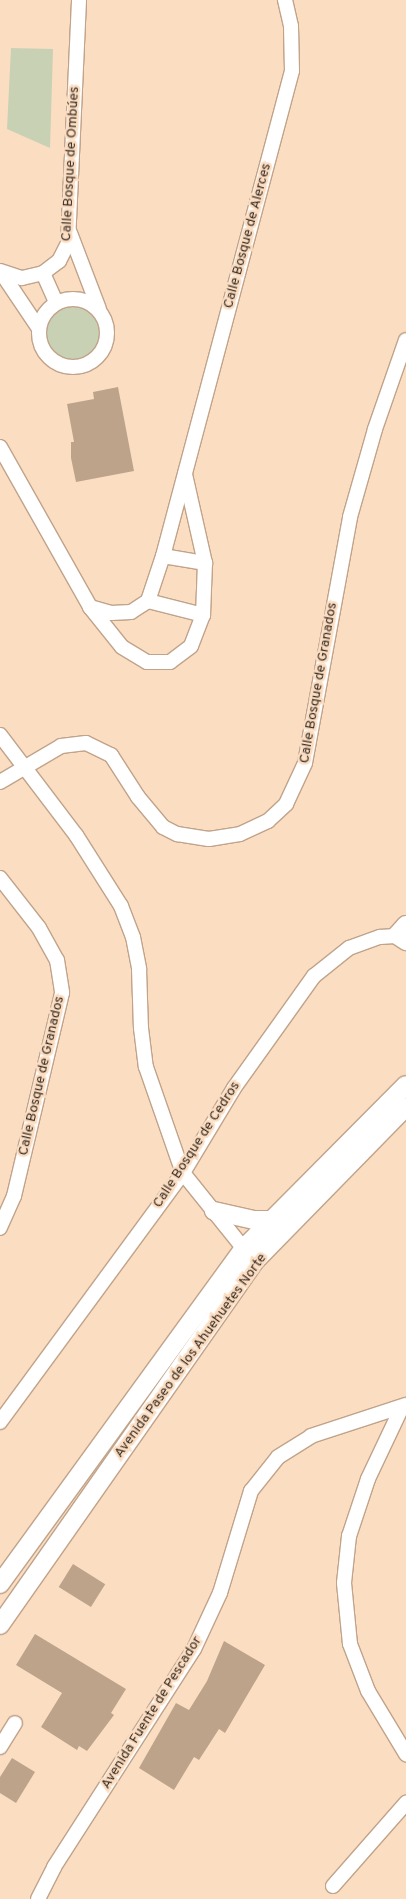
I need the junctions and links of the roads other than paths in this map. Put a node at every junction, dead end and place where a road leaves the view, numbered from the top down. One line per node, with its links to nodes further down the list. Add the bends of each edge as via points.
1 (79, 0): 3 (street, Calle Bosque de Ombúes)
2 (285, 0): 11 (street, Calle Bosque de Alerces, via 291,26 292,71)
3 (70, 233): 5 (street, Calle Bosque de Ombúes, via 65,253); 7 (street)
4 (1, 272): 5 (street, via 22,278); 8 (street)
5 (43, 273): 6 (street)
6 (56, 302): 7 (street, via 78,299); 8 (street, via 44,313)
7 (99, 309): 8 (street, via 106,323 107,338 101,353 89,363 75,367 59,365 47,356 39,342)
8 (38, 327)
9 (406, 340): 18 (street, Calle Bosque de Granados, via 375,429 350,517 305,764 286,804 268,821 240,834 193,838 163,827 138,797 118,762 96,745 78,742 61,746)
10 (0, 446): 15 (street, Calle Bosque de Alerces)
11 (185, 471): 12 (street, Calle Bosque de Alerces); 13 (street, Calle Bosque de Alerces)
12 (164, 556): 13 (street); 14 (street, Calle Bosque de Alerces)
13 (204, 563): 16 (street, Calle Bosque de Alerces)
14 (148, 601): 15 (street, via 131,612 111,614); 16 (street)
15 (90, 607): 16 (street, Calle Bosque de Alerces, via 122,647 147,662 170,662 191,646)
16 (203, 615)
17 (0, 735): 18 (street)
18 (24, 768): 19 (street, Calle Bosque de Granados); 24 (street, via 76,835 121,906 133,937 139,969 140,1028 146,1067)
19 (0, 782)
20 (0, 878): 27 (street, Calle Bosque de Granados, via 39,928 58,960 62,993 14,1196)
21 (404, 934): 24 (street, Calle Bosque de Cedros, via 349,948 314,976 234,1088)
22 (406, 1085): 26 (street, Avenida Paseo de los Ahuehuetes Norte)
23 (406, 1107): 29 (street, Avenida Paseo de los Ahuehuetes Norte)
24 (183, 1173): 25 (street); 31 (street, Calle Bosque de Cedros)
25 (214, 1211): 26 (street, via 254,1220); 28 (street)
26 (272, 1220): 28 (street, Avenida Paseo de los Ahuehuetes Norte)
27 (0, 1228)
28 (245, 1247): 29 (street); 32 (street, Avenida Paseo de los Ahuehuetes Norte)
29 (254, 1262): 33 (street, Avenida Paseo de los Ahuehuetes Norte)
30 (404, 1406): 36 (street, via 368,1479 349,1536 344,1583 350,1644 368,1691); 39 (street, Avenida Fuente de Pescador, via 311,1436 278,1456 251,1491 220,1592 194,1650 54,1867)
31 (0, 1422)
32 (0, 1584)
33 (0, 1625)
34 (16, 1723): 35 (street)
35 (0, 1747)
36 (406, 1754)
37 (406, 1803): 38 (street)
38 (333, 1886)
39 (38, 1899)

